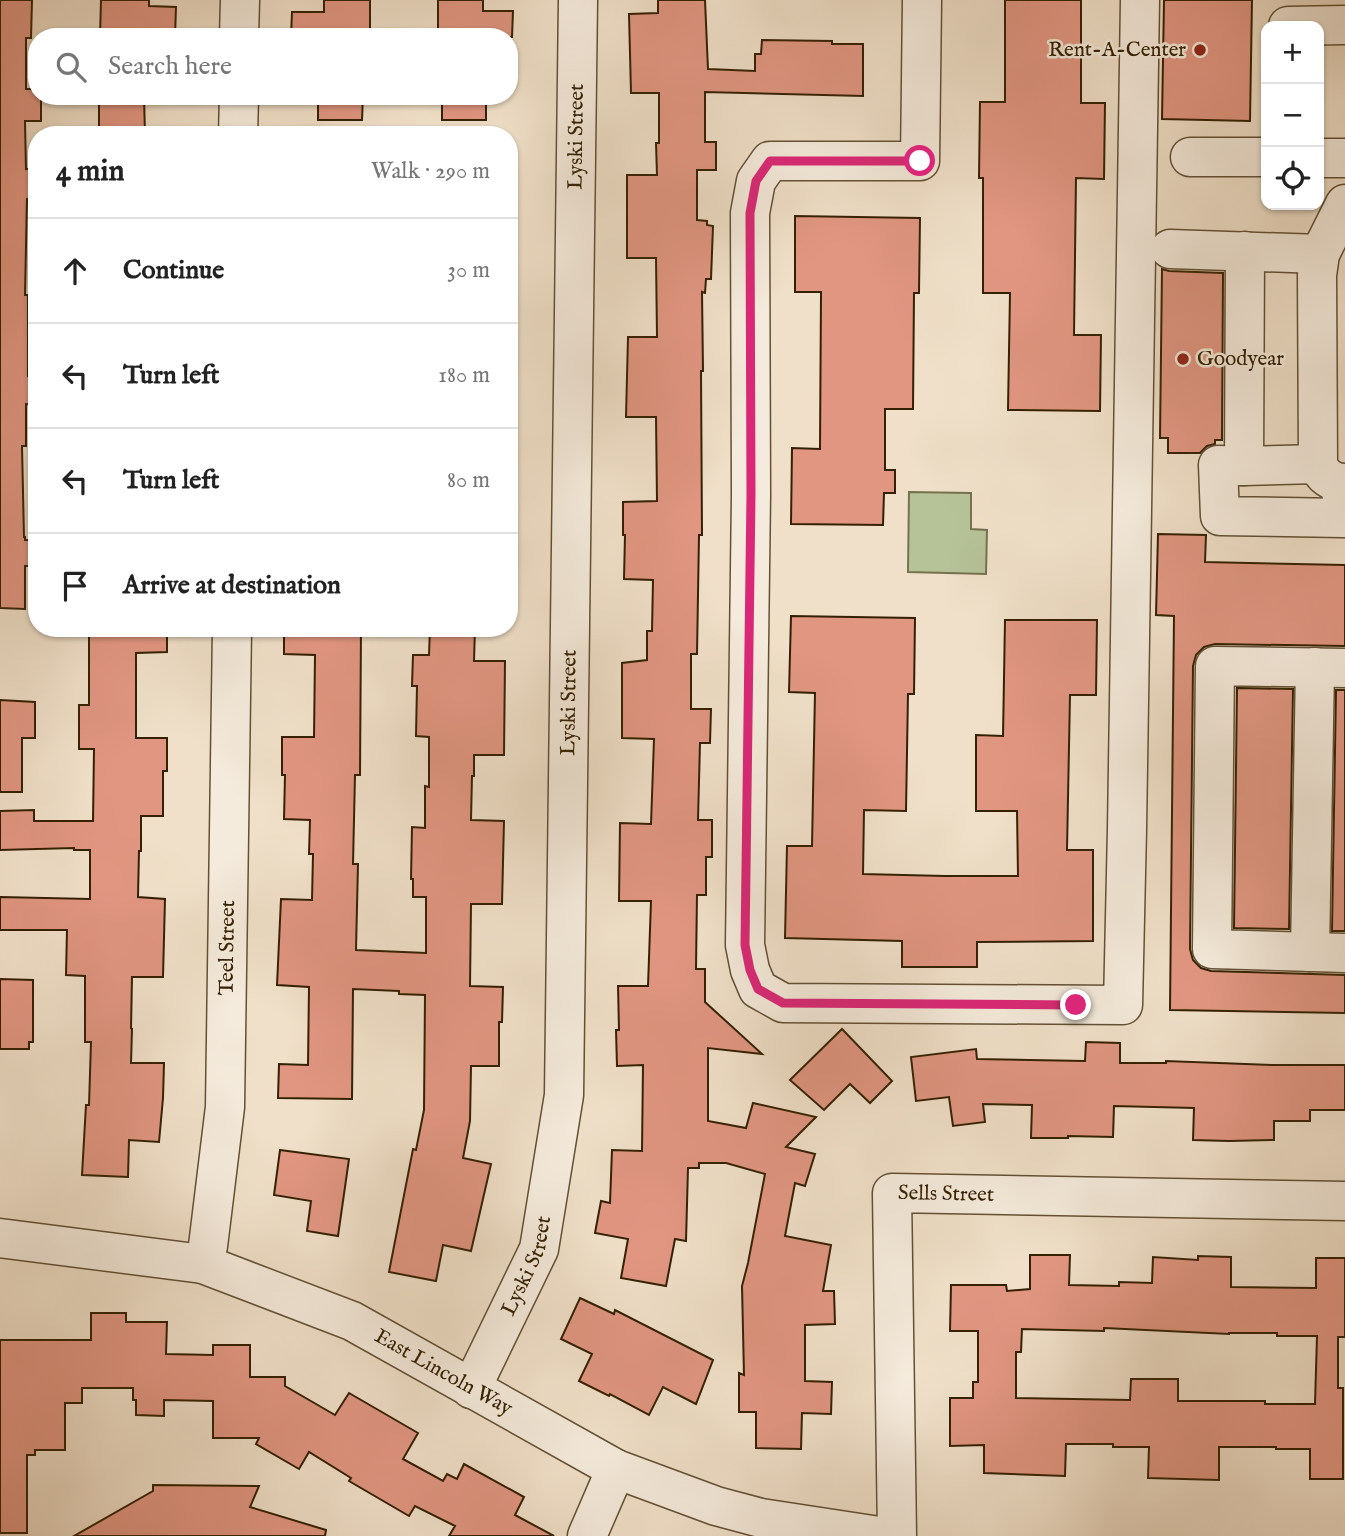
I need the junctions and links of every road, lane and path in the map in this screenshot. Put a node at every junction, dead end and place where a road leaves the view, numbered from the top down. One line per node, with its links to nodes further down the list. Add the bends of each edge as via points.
1 (240, 0): 9 (street)
2 (578, 0): 29 (street, Lyski Street, via 564,1095 539,1249)
3 (922, 0): 4 (street, via 920,161 770,161 756,181 750,213 745,945 758,989 783,1003 1123,1005)
4 (1140, 0)
5 (1288, 0): 6 (street)
6 (1288, 21)
7 (1324, 25): 8 (street)
8 (1345, 25)
9 (239, 28)
10 (239, 105): 11 (street)
11 (238, 126)
12 (1190, 157): 13 (street)
13 (1261, 157)
14 (1324, 158): 15 (street)
15 (1345, 158)
16 (1345, 204): 19 (street)
17 (1170, 249): 18 (street)
18 (1245, 251): 19 (street); 21 (street)
19 (1320, 254): 20 (street, via 1316,322)
20 (1332, 407): 22 (street)
21 (1244, 466): 22 (street); 22 (street, via 1218,465 1220,516 1343,518)
22 (1335, 477)
23 (232, 637): 28 (street, Teel Street, via 225,1107)
24 (1330, 667): 25 (street); 25 (street, via 1215,666 1212,949)
25 (1327, 952)
26 (1345, 1201): 33 (street, Sells Street, via 892,1193)
27 (0, 1238): 28 (street, East Lincoln Way)
28 (203, 1264): 29 (street, East Lincoln Way, via 352,1321)
29 (471, 1389): 30 (street, East Lincoln Way)
30 (616, 1469): 31 (street); 32 (street, East Lincoln Way, via 761,1518)
31 (587, 1536)
32 (879, 1536)
33 (897, 1536)

